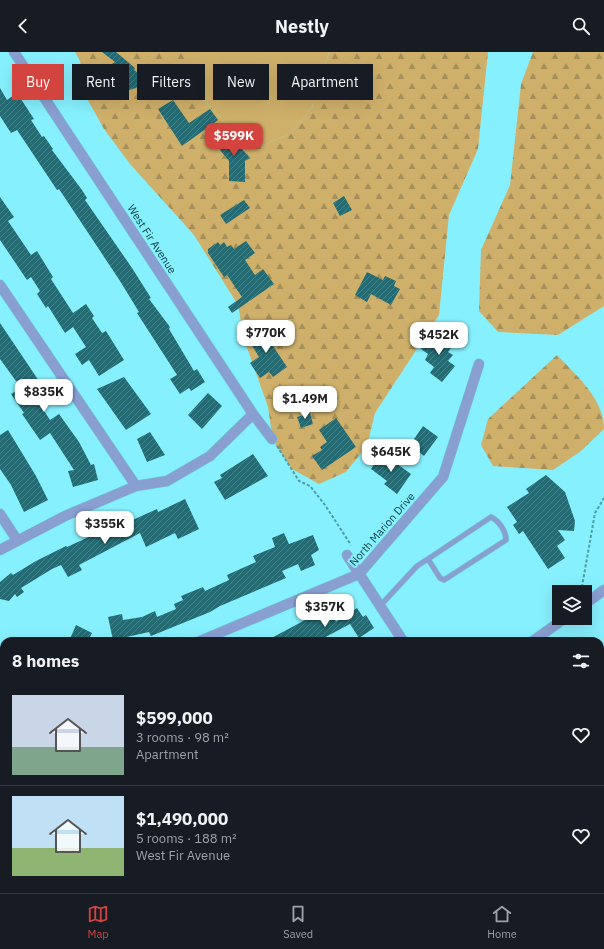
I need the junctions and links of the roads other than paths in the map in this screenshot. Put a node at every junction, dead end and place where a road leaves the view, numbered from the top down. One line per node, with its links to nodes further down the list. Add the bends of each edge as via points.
1 (14, 52): 4 (street, West Fir Avenue)
2 (0, 285): 6 (street)
3 (478, 364): 12 (street, North Marion Drive, via 443,477)
4 (253, 414): 5 (street, West Fir Avenue); 6 (street, via 210,456 167,481)
5 (272, 439)
6 (136, 486): 8 (street, via 65,516)
7 (0, 514): 8 (street)
8 (17, 540): 9 (street)
9 (0, 550)
10 (347, 555): 12 (street)
11 (428, 559): 11 (lane, via 492,517 506,535 506,540 444,580); 15 (lane)
12 (360, 574): 15 (street); 17 (street, North Marion Drive)
13 (604, 590): 14 (street)
14 (592, 599)
15 (380, 606): 18 (street)
16 (555, 625): 19 (street)
17 (210, 637)
18 (401, 637)
19 (539, 637)

